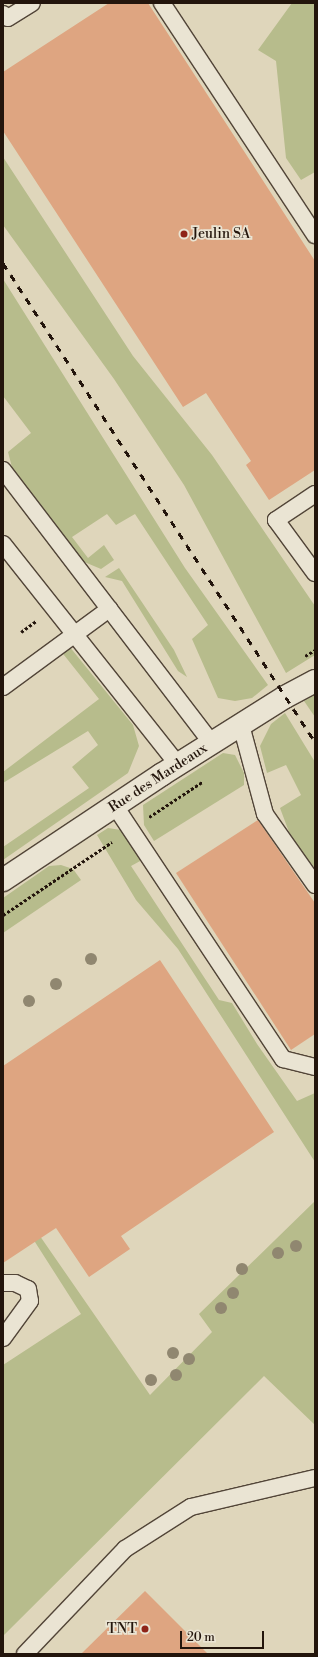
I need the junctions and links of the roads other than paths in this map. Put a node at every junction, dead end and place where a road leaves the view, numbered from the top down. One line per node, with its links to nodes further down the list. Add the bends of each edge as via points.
1 (32, 3): 3 (lane, via 8,18)
2 (162, 3): 4 (lane)
3 (3, 14)
4 (315, 235)
5 (3, 470): 9 (lane)
6 (315, 494): 8 (lane, via 276,520)
7 (3, 544): 10 (lane)
8 (315, 573)
9 (109, 609): 10 (lane); 14 (lane)
10 (74, 633): 12 (lane); 15 (lane)
11 (315, 681): 13 (street, Rue des Mardeaux)
12 (3, 687)
13 (241, 725): 14 (street, Rue des Mardeaux); 18 (lane, via 265,814)
14 (212, 743): 15 (street, Rue des Mardeaux)
15 (178, 765): 16 (street, Rue des Mardeaux)
16 (114, 806): 17 (street, Rue des Mardeaux); 19 (lane, via 283,1059)
17 (3, 880)
18 (315, 885)
19 (315, 1067)
20 (3, 1283): 21 (lane, via 15,1283 28,1290 30,1301)
21 (3, 1338)
22 (315, 1478): 23 (lane, via 191,1507 125,1549)
23 (25, 1654)

